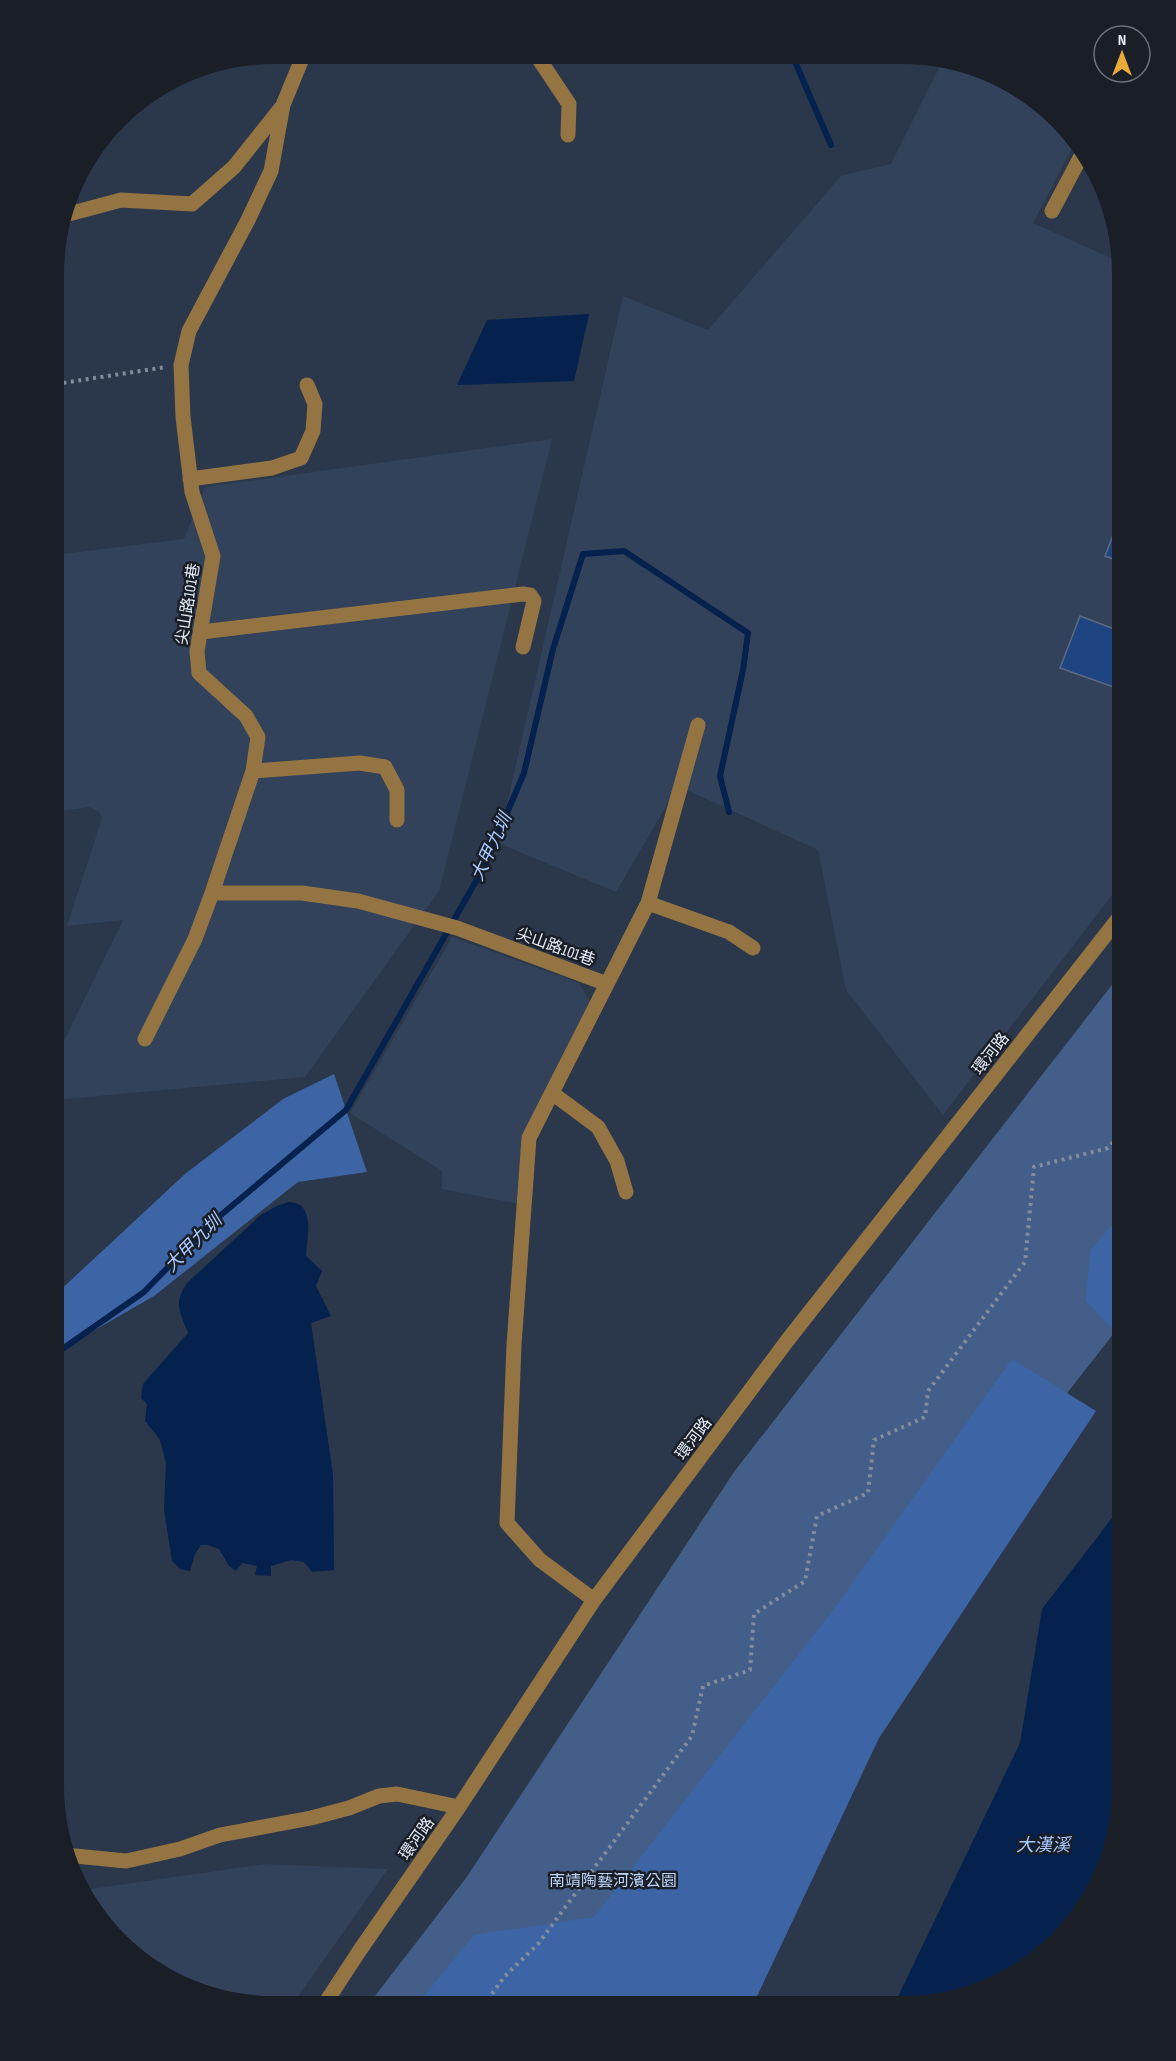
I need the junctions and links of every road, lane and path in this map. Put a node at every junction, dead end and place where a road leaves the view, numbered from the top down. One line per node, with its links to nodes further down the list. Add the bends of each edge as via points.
1 (299, 65): 3 (street, 尖山路101巷)
2 (543, 65): 4 (street, via 569,104)
3 (283, 105): 7 (street, via 234,167 192,204 121,200); 8 (street, 尖山路101巷, via 271,171 189,331)
4 (568, 135)
5 (1078, 162): 6 (street)
6 (1052, 211)
7 (75, 212)
8 (181, 365): 9 (path); 11 (street, 尖山路101巷)
9 (64, 383)
10 (307, 385): 11 (street, via 315,404 313,431 301,458 272,468)
11 (190, 479): 12 (street, 尖山路101巷, via 213,556)
12 (201, 632): 13 (street, via 523,594 534,601); 15 (street, 尖山路101巷, via 197,651 199,673 246,716 258,737)
13 (524, 647)
14 (698, 725): 18 (street)
15 (253, 771): 16 (street, via 360,763 385,767 397,790); 17 (street, 尖山路101巷)
16 (397, 820)
17 (212, 893): 21 (street, 尖山路101巷, via 313,895 358,901 450,926); 22 (street, via 195,939)
18 (648, 903): 20 (street, via 729,932); 21 (street)
19 (1112, 927): 26 (street, 環河路, via 787,1341)
20 (753, 948)
21 (607, 984): 23 (street)
22 (145, 1039)
23 (552, 1093): 25 (street, via 598,1127 616,1161); 26 (street, via 529,1138 514,1345 507,1523 540,1560)
24 (1111, 1144): 30 (path, via 1034,1167 1025,1262 928,1391 925,1417 874,1440 868,1493 817,1516 805,1581 754,1614 750,1670 703,1686 692,1736 538,1944)
25 (626, 1192)
26 (594, 1600): 27 (street, 環河路)
27 (459, 1806): 28 (street, via 397,1794 379,1796 330,1814 220,1834 180,1849 126,1861); 29 (street, 環河路)
28 (77, 1856)
29 (330, 1996)
30 (490, 1996)

